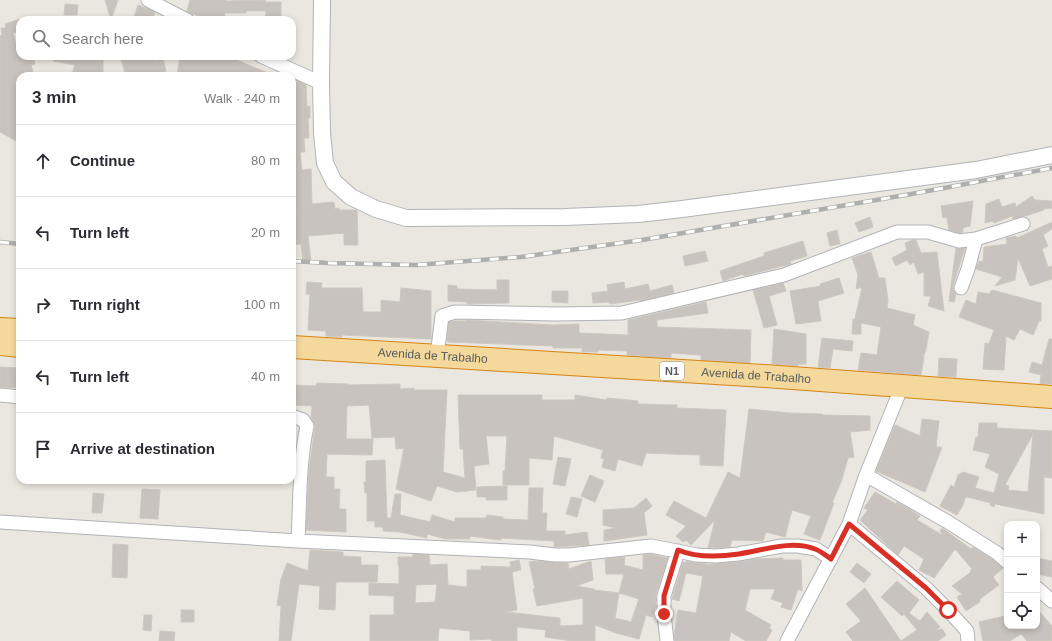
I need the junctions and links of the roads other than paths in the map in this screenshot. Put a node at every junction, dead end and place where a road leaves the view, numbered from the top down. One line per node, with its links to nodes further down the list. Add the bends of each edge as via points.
1 (148, 0): 3 (street)
2 (322, 0): 5 (street)
3 (179, 16)
4 (270, 60): 5 (street)
5 (321, 83): 6 (street, via 325,163 334,182 351,197 376,209 406,218 565,217 646,213 976,170)
6 (1052, 155)
7 (1023, 224): 8 (street)
8 (976, 239): 9 (street); 15 (street, via 959,241 928,232 897,232 784,275 622,313 455,312 442,316)
9 (961, 288)
10 (0, 328): 11 (highway)
11 (16, 330)
12 (0, 344): 13 (highway)
13 (16, 346)
14 (296, 347): 15 (highway, Avenida de Trabalho / N1)
15 (437, 356): 17 (highway, Avenida de Trabalho / N1)
16 (296, 361): 17 (highway, Avenida de Trabalho / N1)
17 (630, 375): 18 (highway, Avenida de Trabalho / N1)
18 (900, 393): 21 (highway, Avenida de Trabalho / N1); 22 (highway, Avenida de Trabalho / N1); 24 (street)
19 (0, 395): 20 (street)
20 (16, 397)
21 (1052, 397)
22 (1052, 411)
23 (296, 417): 27 (street, via 303,420 307,426 301,469)
24 (866, 475): 26 (street); 30 (street, via 948,522)
25 (0, 522): 27 (street)
26 (849, 524): 29 (street); 35 (street, via 926,588 967,632)
27 (298, 541): 28 (street, via 555,555 641,546)
28 (678, 550): 29 (street, via 697,556 716,556 798,546 816,549); 33 (street, via 664,596)
29 (831, 559): 34 (street)
30 (1004, 559)
31 (1040, 590): 32 (street)
32 (1051, 598)
33 (667, 641)
34 (787, 641)
35 (968, 641)

